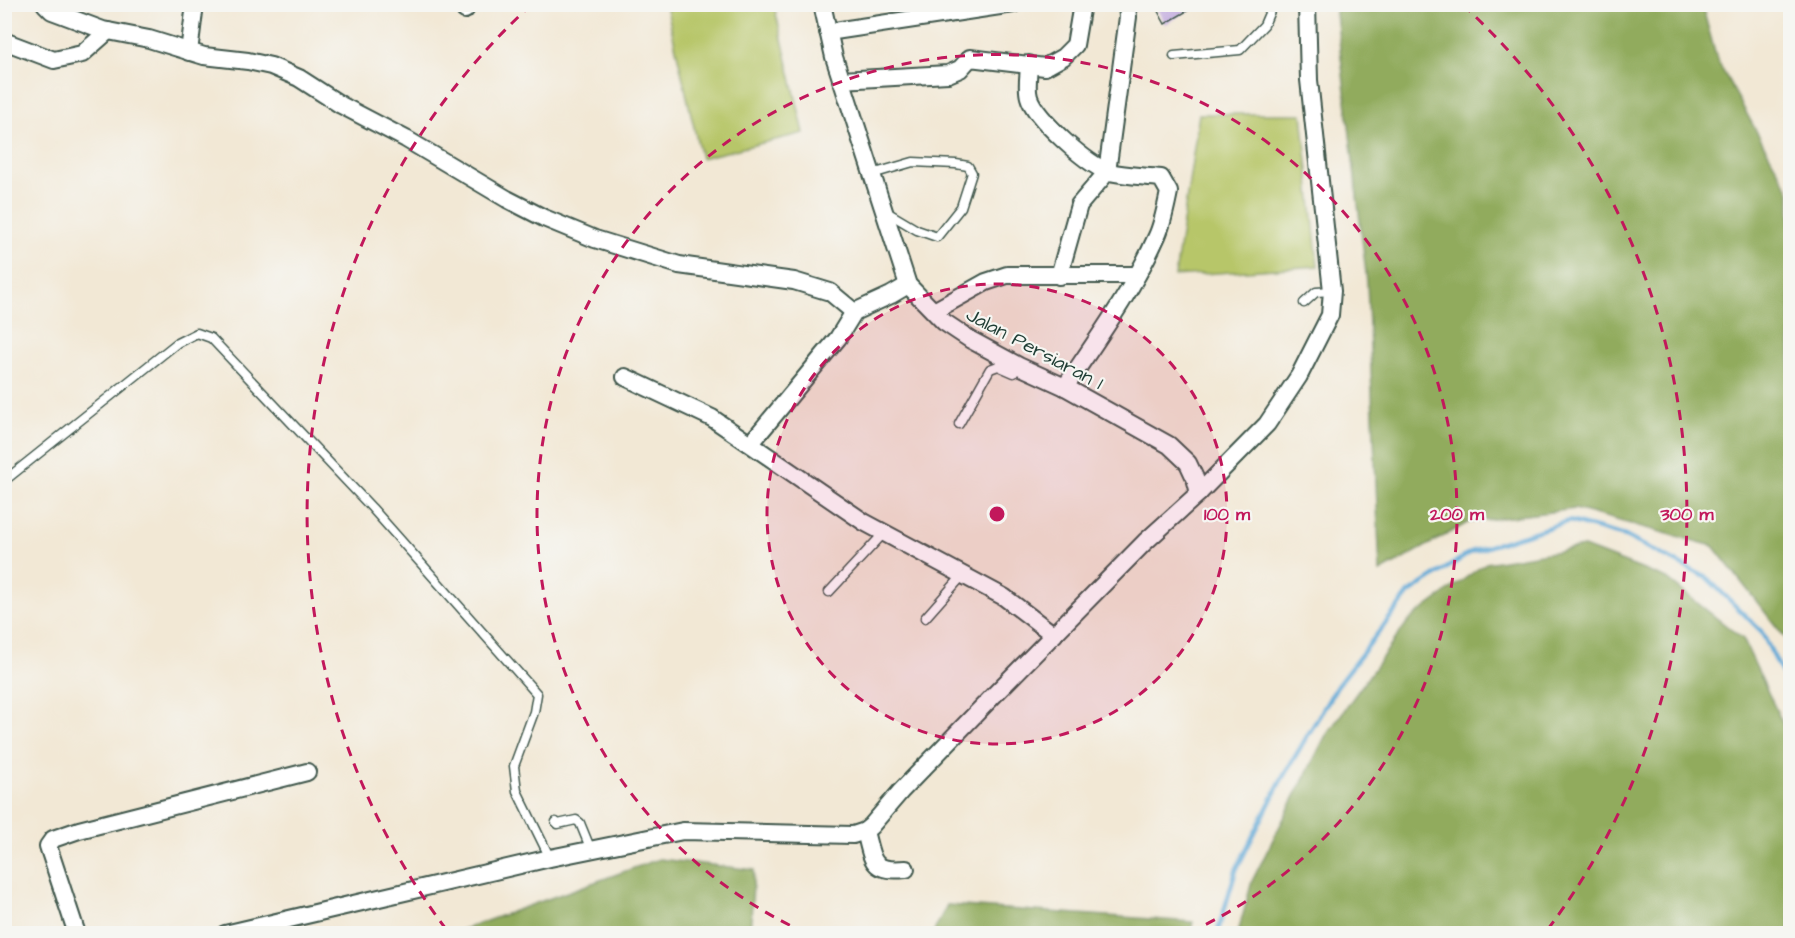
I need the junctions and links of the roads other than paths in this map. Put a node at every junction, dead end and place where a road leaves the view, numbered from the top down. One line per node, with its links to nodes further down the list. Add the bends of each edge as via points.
1 (45, 4): 9 (street, via 52,11)
2 (195, 4): 12 (street)
3 (822, 4): 10 (street, Jalan Persiaran 1)
4 (1013, 4): 10 (street)
5 (1082, 4): 14 (street, via 1075,45 1045,67)
6 (1127, 4): 16 (street)
7 (1273, 4): 13 (lane, via 1264,25 1240,50)
8 (1307, 4): 22 (street, via 1309,80)
9 (108, 31): 11 (street, via 82,54 54,60); 12 (street)
10 (828, 33): 15 (street, Jalan Persiaran 1)
11 (4, 41)
12 (189, 52): 25 (street, via 271,66 299,78 507,199 595,239 679,265 803,284 830,292)
13 (1174, 56)
14 (1029, 64): 15 (street, via 970,58 960,69 948,74); 16 (street, via 1028,95 1034,110 1043,122)
15 (841, 80): 17 (street, Jalan Persiaran 1)
16 (1107, 172): 19 (street, via 1161,178 1169,192 1158,235); 20 (street, via 1079,205)
17 (872, 174): 18 (street, Jalan Persiaran 1); 18 (lane, via 913,162 968,166 972,173 961,207 937,237)
18 (882, 209): 21 (street, Jalan Persiaran 1)
19 (1137, 275): 20 (street); 28 (street, via 1117,312)
20 (1059, 276): 24 (street, via 1007,275 986,282)
21 (908, 285): 24 (street, Jalan Persiaran 1); 25 (street)
22 (1332, 291): 23 (lane, via 1316,292); 32 (street, via 1330,315 1299,376 1267,424)
23 (1304, 303)
24 (934, 311): 26 (street, Jalan Persiaran 1, via 944,322)
25 (854, 312): 30 (street, via 838,338)
26 (1016, 369): 28 (street, Jalan Persiaran 1); 29 (lane, via 990,369)
27 (625, 377): 30 (street, via 712,418)
28 (1065, 387): 32 (street, Jalan Persiaran 1, via 1169,445 1188,463)
29 (959, 423)
30 (751, 443): 33 (street)
31 (4, 481): 42 (lane, via 177,343 197,333 211,338 372,508 537,694 514,766 517,791)
32 (1199, 492): 37 (street)
33 (884, 533): 34 (street); 35 (lane)
34 (963, 574): 36 (lane); 37 (street, via 1004,597)
35 (830, 592)
36 (925, 618)
37 (1054, 635): 40 (street)
38 (307, 772): 44 (street, via 53,839 48,846)
39 (556, 822): 41 (lane, via 580,823)
40 (865, 831): 41 (street, via 853,835 683,831); 43 (street, via 876,864 882,869)
41 (591, 850): 42 (street)
42 (550, 858): 45 (street)
43 (906, 869)
44 (76, 933)
45 (225, 933)

